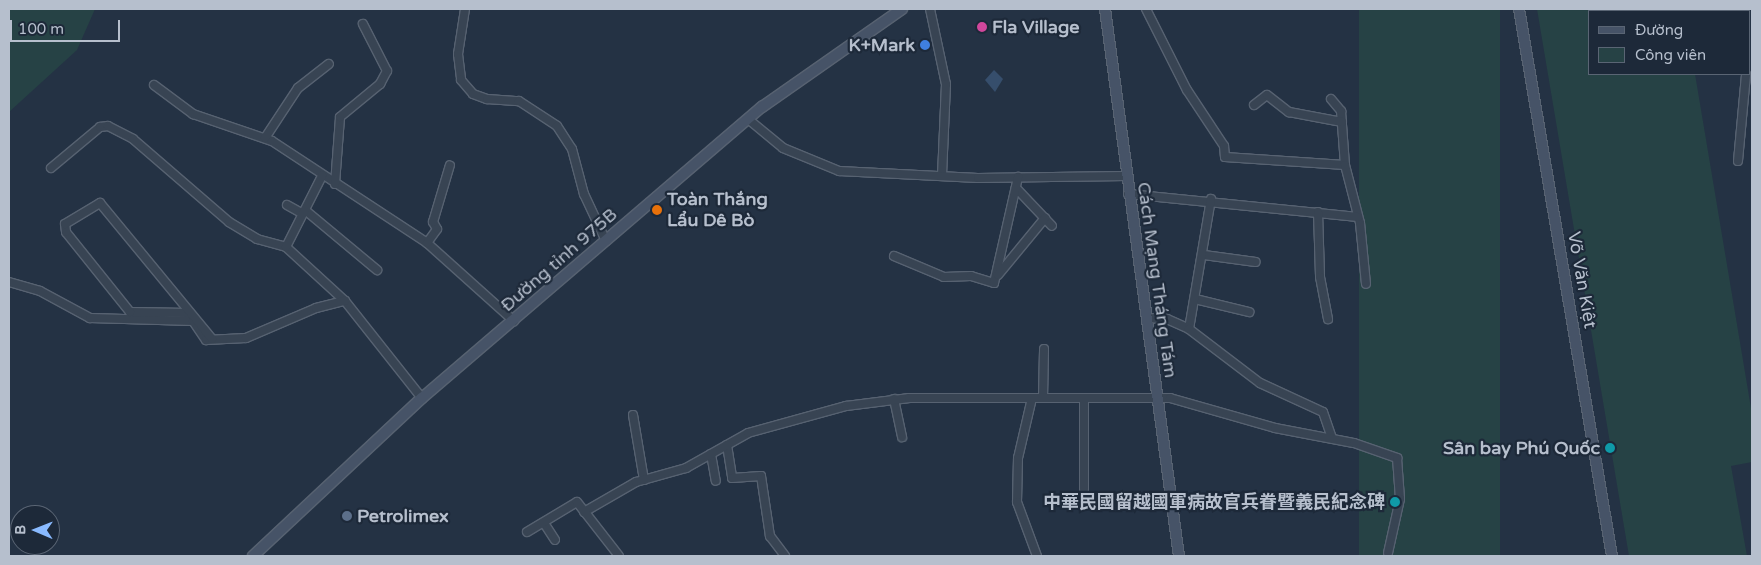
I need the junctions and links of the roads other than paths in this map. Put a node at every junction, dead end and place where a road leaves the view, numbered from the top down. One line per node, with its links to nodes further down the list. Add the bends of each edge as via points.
1 (465, 9): 34 (street, via 458,54 461,80 473,94 487,99 518,101 558,126 572,149 584,194)
2 (902, 9): 13 (street, Đường tỉnh 975B, via 789,85)
3 (930, 9): 20 (street, via 946,84)
4 (1105, 9): 22 (street, Cách Mạng Tháng Tám)
5 (1146, 9): 18 (street, via 1187,90 1224,146 1225,157)
6 (1519, 9): 78 (street, Võ Văn Kiệt)
7 (363, 24): 24 (street, via 387,71 380,84 340,117)
8 (329, 64): 15 (street, via 298,88)
9 (1746, 75): 16 (street)
10 (154, 85): 15 (street, via 193,114)
11 (1331, 99): 14 (street, via 1340,106)
12 (1254, 105): 14 (street, via 1268,95 1289,112)
13 (748, 119): 20 (street, via 783,148 839,171); 34 (street, Đường tỉnh 975B)
14 (1342, 122): 18 (street)
15 (265, 138): 21 (street)
16 (1738, 161)
17 (450, 165): 35 (street, via 433,222 437,229)
18 (1345, 165): 31 (street)
19 (51, 168): 36 (street, via 95,130 108,126 176,172 229,222 257,239)
20 (942, 174): 23 (street)
21 (322, 176): 24 (street); 29 (street)
22 (1126, 176): 23 (street); 26 (street, Cách Mạng Tháng Tám)
23 (1018, 177): 25 (street)
24 (336, 184): 35 (street)
25 (1016, 188): 32 (street); 41 (street)
26 (1128, 194): 27 (street); 48 (street, Cách Mạng Tháng Tám)
27 (1211, 199): 30 (street); 37 (street)
28 (287, 206): 29 (street)
29 (304, 212): 36 (street); 40 (street)
30 (1318, 212): 31 (street); 49 (street, via 1320,277)
31 (1358, 217): 43 (street)
32 (1045, 218): 33 (street); 41 (street)
33 (1052, 226)
34 (606, 241): 50 (street, Đường tỉnh 975B)
35 (427, 243): 50 (street)
36 (286, 247): 45 (street)
37 (1204, 255): 39 (street); 44 (street)
38 (894, 256): 41 (street, via 944,277 971,276 994,283)
39 (1256, 262)
40 (377, 270)
41 (998, 275)
42 (9, 282): 52 (street, via 40,291 90,318 193,321 203,338)
43 (1366, 284)
44 (1195, 299): 46 (street); 51 (street)
45 (345, 301): 52 (street, via 316,308 246,338); 54 (street)
46 (1249, 312)
47 (188, 313): 47 (street, via 130,312 79,250 65,224 100,203); 52 (street, via 199,318)
48 (1146, 318): 51 (street, via 1167,319); 58 (street, Cách Mạng Tháng Tám)
49 (1328, 319)
50 (514, 321): 54 (street, Đường tỉnh 975B)
51 (1189, 329): 62 (street, via 1260,383 1323,412)
52 (212, 339)
53 (1044, 349): 56 (street)
54 (422, 398): 73 (street, Đường tỉnh 975B)
55 (1032, 398): 56 (street); 59 (street); 76 (street, via 1018,458 1017,502)
56 (1042, 398): 57 (street)
57 (1084, 398): 58 (street); 67 (street)
58 (1158, 398): 62 (street, via 1209,406 1275,428); 77 (street, Cách Mạng Tháng Tám)
59 (894, 399): 61 (street); 63 (street, via 758,428)
60 (633, 415): 65 (street)
61 (902, 437)
62 (1332, 438): 72 (street, via 1397,458 1400,499)
63 (727, 445): 64 (street); 75 (street, via 732,478 761,476 770,536)
64 (711, 454): 65 (street, via 676,473); 66 (street)
65 (644, 480): 68 (street)
66 (716, 481)
67 (1084, 489)
68 (584, 512): 69 (street, via 577,502); 74 (street)
69 (544, 523): 70 (street); 71 (street)
70 (527, 532)
71 (555, 540)
72 (1388, 554)
73 (252, 556)
74 (618, 556)
75 (785, 556)
76 (1037, 556)
77 (1179, 556)
78 (1612, 556)

